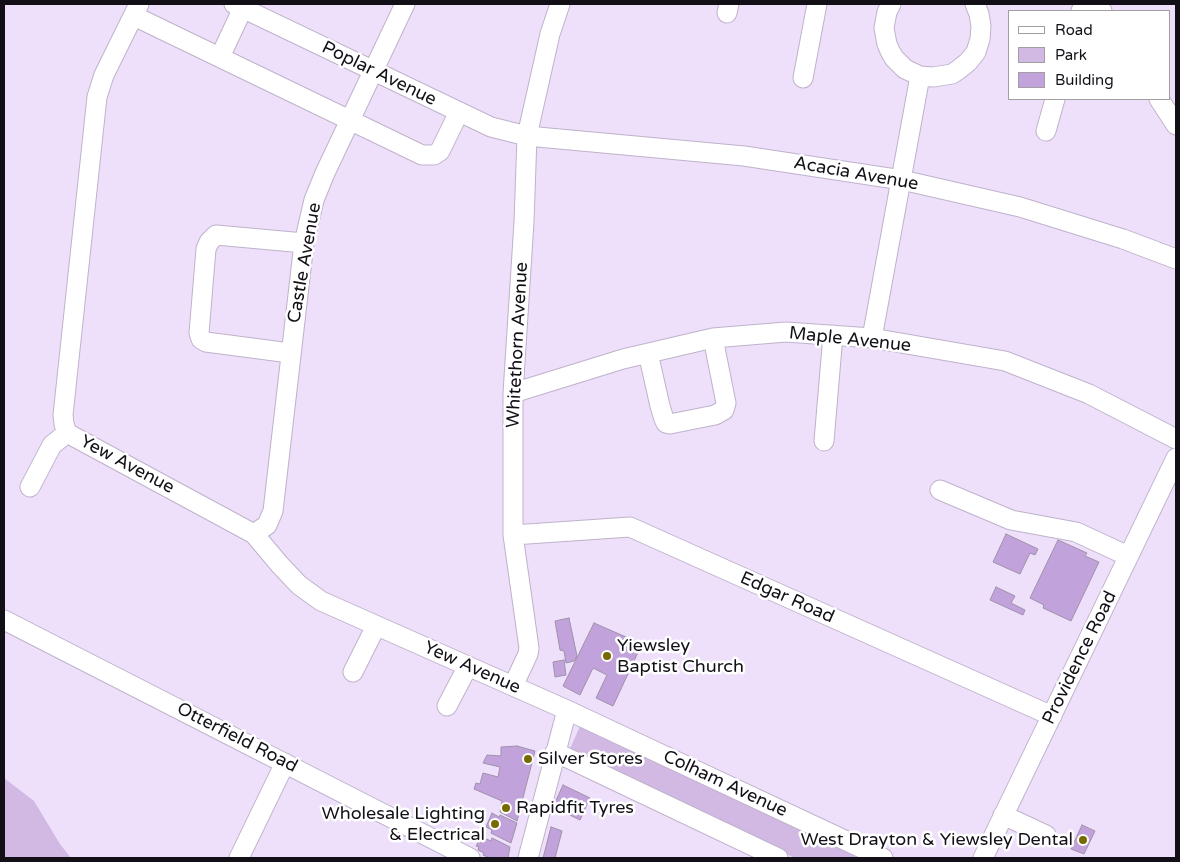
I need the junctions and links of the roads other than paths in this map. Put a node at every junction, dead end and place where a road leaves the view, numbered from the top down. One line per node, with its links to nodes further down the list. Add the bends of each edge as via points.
1 (405, 4): 9 (street, Castle Avenue)
2 (560, 4): 18 (street, Whitethorn Avenue)
3 (816, 4): 11 (street)
4 (891, 4): 10 (street, via 884,28 886,44 900,64)
5 (975, 4): 10 (street, via 982,26 976,52 952,74)
6 (239, 6): 8 (street); 9 (street, Poplar Avenue)
7 (137, 10): 8 (street); 28 (street, Yew Avenue, via 104,75 97,97 63,415)
8 (220, 57): 15 (street)
9 (373, 70): 14 (street, Poplar Avenue); 15 (street, Castle Avenue)
10 (920, 76): 19 (street)
11 (803, 78)
12 (1055, 100): 17 (street)
13 (1160, 100): 16 (street)
14 (459, 112): 15 (street, via 440,151 434,155 422,154); 18 (street, Poplar Avenue, via 491,127)
15 (350, 120): 20 (street, Castle Avenue, via 314,200)
16 (1176, 125)
17 (1046, 131)
18 (527, 136): 19 (street, Acacia Avenue, via 744,156); 27 (street, Whitethorn Avenue)
19 (902, 180): 21 (street, Acacia Avenue, via 1020,207); 24 (street)
20 (304, 243): 25 (street, Castle Avenue); 25 (street, via 216,235 206,249 201,339)
21 (1176, 258)
22 (833, 335): 23 (street, Maple Avenue, via 786,332); 24 (street, Maple Avenue); 30 (street)
23 (713, 338): 26 (street, Maple Avenue); 26 (street, via 726,403 724,410 715,415 666,423)
24 (872, 338): 29 (street, Maple Avenue, via 1005,361 1090,394)
25 (290, 353): 34 (street, Castle Avenue, via 273,511 267,525)
26 (648, 353): 27 (street, Maple Avenue)
27 (513, 393): 35 (street, Whitethorn Avenue)
28 (67, 433): 32 (street, via 52,445); 34 (street, Yew Avenue)
29 (1176, 440)
30 (824, 441)
31 (1176, 458): 36 (street, Providence Road)
32 (30, 487)
33 (940, 490): 36 (street, via 1011,520 1076,532)
34 (254, 534): 38 (street, Yew Avenue, via 299,585 321,601)
35 (513, 535): 41 (street, Whitethorn Avenue, via 529,648); 44 (street, Edgar Road, via 630,527)
36 (1128, 556): 44 (street, Providence Road)
37 (4, 620): 46 (street, Otterfield Road)
38 (376, 626): 39 (street, Yew Avenue); 40 (street)
39 (468, 666): 41 (street, Yew Avenue); 42 (street)
40 (353, 672)
41 (513, 686): 43 (street, Yew Avenue)
42 (447, 706)
43 (567, 710): 45 (street); 54 (street, Colham Avenue)
44 (1052, 716): 47 (street, Providence Road)
45 (555, 752): 49 (street); 52 (street)
46 (286, 763): 50 (street); 51 (street, Otterfield Road)
47 (1003, 815): 48 (street); 55 (street, Providence Road)
48 (1046, 835)
49 (746, 852): 53 (street)
50 (239, 858)
51 (470, 858)
52 (528, 858)
53 (778, 858)
54 (883, 858)
55 (983, 858)

